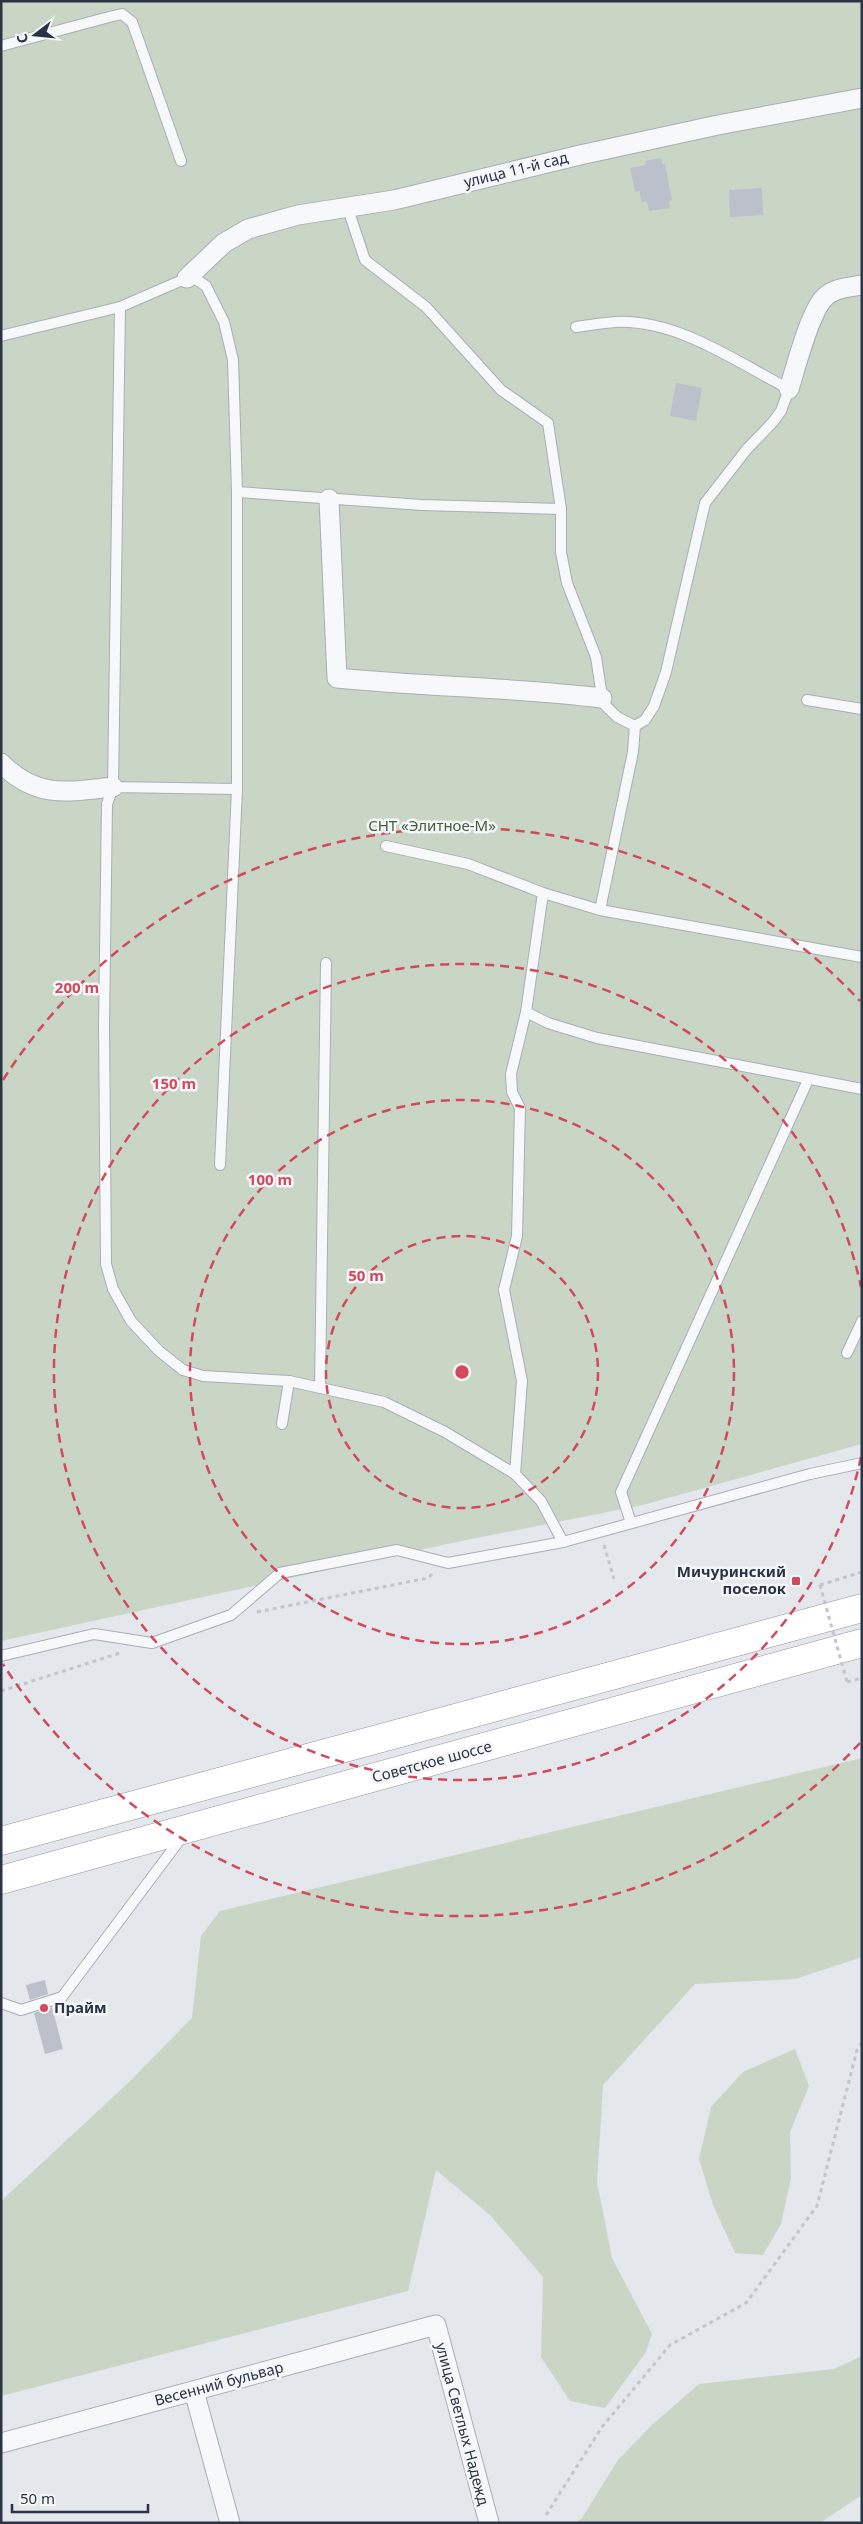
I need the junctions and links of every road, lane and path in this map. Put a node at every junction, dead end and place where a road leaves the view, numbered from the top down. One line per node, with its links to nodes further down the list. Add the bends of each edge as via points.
1 (1, 46): 3 (lane, via 122,14 136,33)
2 (862, 98): 4 (street, улица 11-й сад, via 718,125)
3 (181, 161)
4 (348, 209): 5 (street, улица 11-й сад, via 298,215 248,229 224,243); 13 (lane, via 365,260 426,307 501,390 548,423)
5 (187, 278): 7 (lane); 11 (lane, via 206,286 224,322 233,360)
6 (862, 285): 10 (street, via 835,290 825,297 816,311)
7 (120, 307): 9 (lane); 19 (lane)
8 (576, 327): 10 (lane, via 616,322 683,334)
9 (1, 336)
10 (788, 388): 17 (lane, via 781,411 746,449 705,503 666,672 654,706 645,720)
11 (237, 492): 12 (lane); 20 (lane)
12 (329, 499): 13 (lane, via 422,506); 14 (street, via 337,678 558,692)
13 (561, 509): 14 (lane, via 561,552 567,584 596,657)
14 (602, 698): 17 (lane, via 617,717)
15 (807, 700): 16 (lane)
16 (862, 709)
17 (635, 726): 23 (lane, via 633,752)
18 (1, 763): 19 (street, via 13,775 41,790 66,793)
19 (113, 786): 20 (lane); 32 (lane, via 106,804 104,1026 106,1264 113,1288 131,1321 159,1352 183,1370 203,1376)
20 (237, 789): 29 (lane)
21 (386, 846): 22 (lane, via 468,864)
22 (543, 893): 23 (lane); 26 (lane)
23 (600, 910): 24 (lane)
24 (862, 957)
25 (326, 963): 33 (lane)
26 (526, 1012): 27 (lane, via 548,1023 597,1038); 36 (lane, via 511,1074 512,1092 520,1108 517,1236 504,1290 522,1381)
27 (808, 1080): 28 (lane); 37 (lane, via 621,1492)
28 (862, 1089)
29 (220, 1165)
30 (862, 1321): 31 (lane)
31 (847, 1353)
32 (289, 1381): 33 (lane); 34 (lane)
33 (320, 1388): 36 (lane, via 384,1402 445,1432)
34 (282, 1424)
35 (862, 1463): 37 (lane)
36 (515, 1474): 38 (lane, via 541,1501)
37 (631, 1523): 38 (lane)
38 (563, 1542): 40 (lane)
39 (605, 1549): 42 (path)
40 (448, 1563): 44 (path, via 428,1578 266,1611); 44 (lane, via 397,1550 280,1573)
41 (862, 1572): 48 (path, bridge, via 820,1586 847,1682)
42 (614, 1579)
43 (862, 1608): 51 (highway)
44 (231, 1615): 45 (lane)
45 (152, 1643): 47 (lane, via 94,1634); 49 (path)
46 (862, 1643): 50 (highway, Советское шоссе)
47 (1, 1656)
48 (862, 1678)
49 (1, 1691)
50 (188, 1829): 52 (highway, Советское шоссе); 53 (lane, via 62,1997 21,2010)
51 (1, 1841)
52 (1, 1880)
53 (1, 2003)
54 (862, 2042): 58 (path, via 844,2095 817,2206 746,2303 670,2345 602,2427)
55 (436, 2326): 56 (street, Весенний бульвар); 60 (street, улица Светлых Надежд)
56 (194, 2390): 57 (street, Весенний бульвар); 59 (street)
57 (1, 2443)
58 (546, 2515)
59 (230, 2523)
60 (489, 2523)

